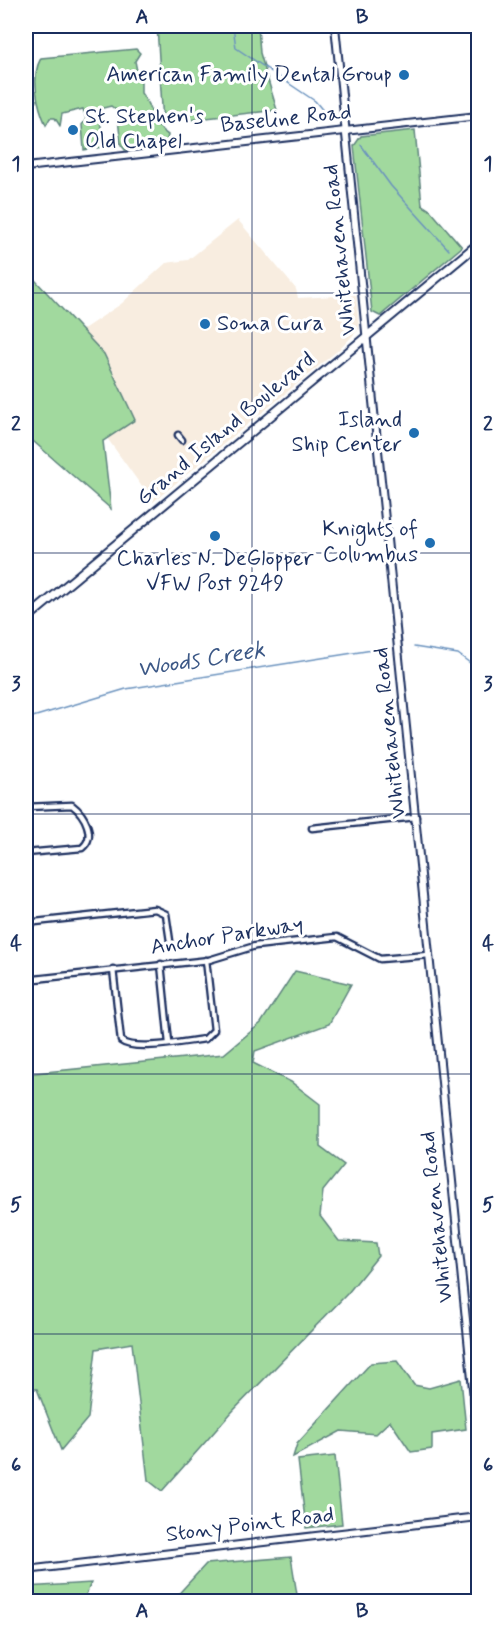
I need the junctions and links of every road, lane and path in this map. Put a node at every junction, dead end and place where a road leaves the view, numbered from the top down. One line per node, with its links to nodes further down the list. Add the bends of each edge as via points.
1 (335, 26): 3 (street, Whitehaven Road)
2 (478, 116): 3 (street, Baseline Road)
3 (345, 130): 4 (street, Baseline Road); 6 (street, Whitehaven Road)
4 (26, 167)
5 (478, 244): 6 (main road, Grand Island Boulevard)
6 (367, 335): 9 (main road, Grand Island Boulevard); 11 (street, Whitehaven Road)
7 (178, 435): 8 (street)
8 (182, 440)
9 (26, 619)
10 (26, 807): 13 (street, via 72,805 88,827 88,842 82,848)
11 (416, 817): 12 (street); 16 (street, Whitehaven Road)
12 (312, 828)
13 (26, 853)
14 (26, 923): 15 (street, via 155,909 166,914)
15 (170, 941)
16 (429, 956): 17 (street, Anchor Parkway, via 380,959 337,937 255,946); 22 (street, Whitehaven Road)
17 (206, 960): 18 (street, Anchor Parkway); 21 (street, via 214,1030 205,1039)
18 (162, 964): 19 (street, Anchor Parkway); 21 (street)
19 (113, 969): 20 (street, Anchor Parkway); 21 (street, via 121,1041 130,1046)
20 (26, 980)
21 (169, 1043)
22 (478, 1438)
23 (478, 1517): 24 (street, Stony Point Road)
24 (26, 1570)

